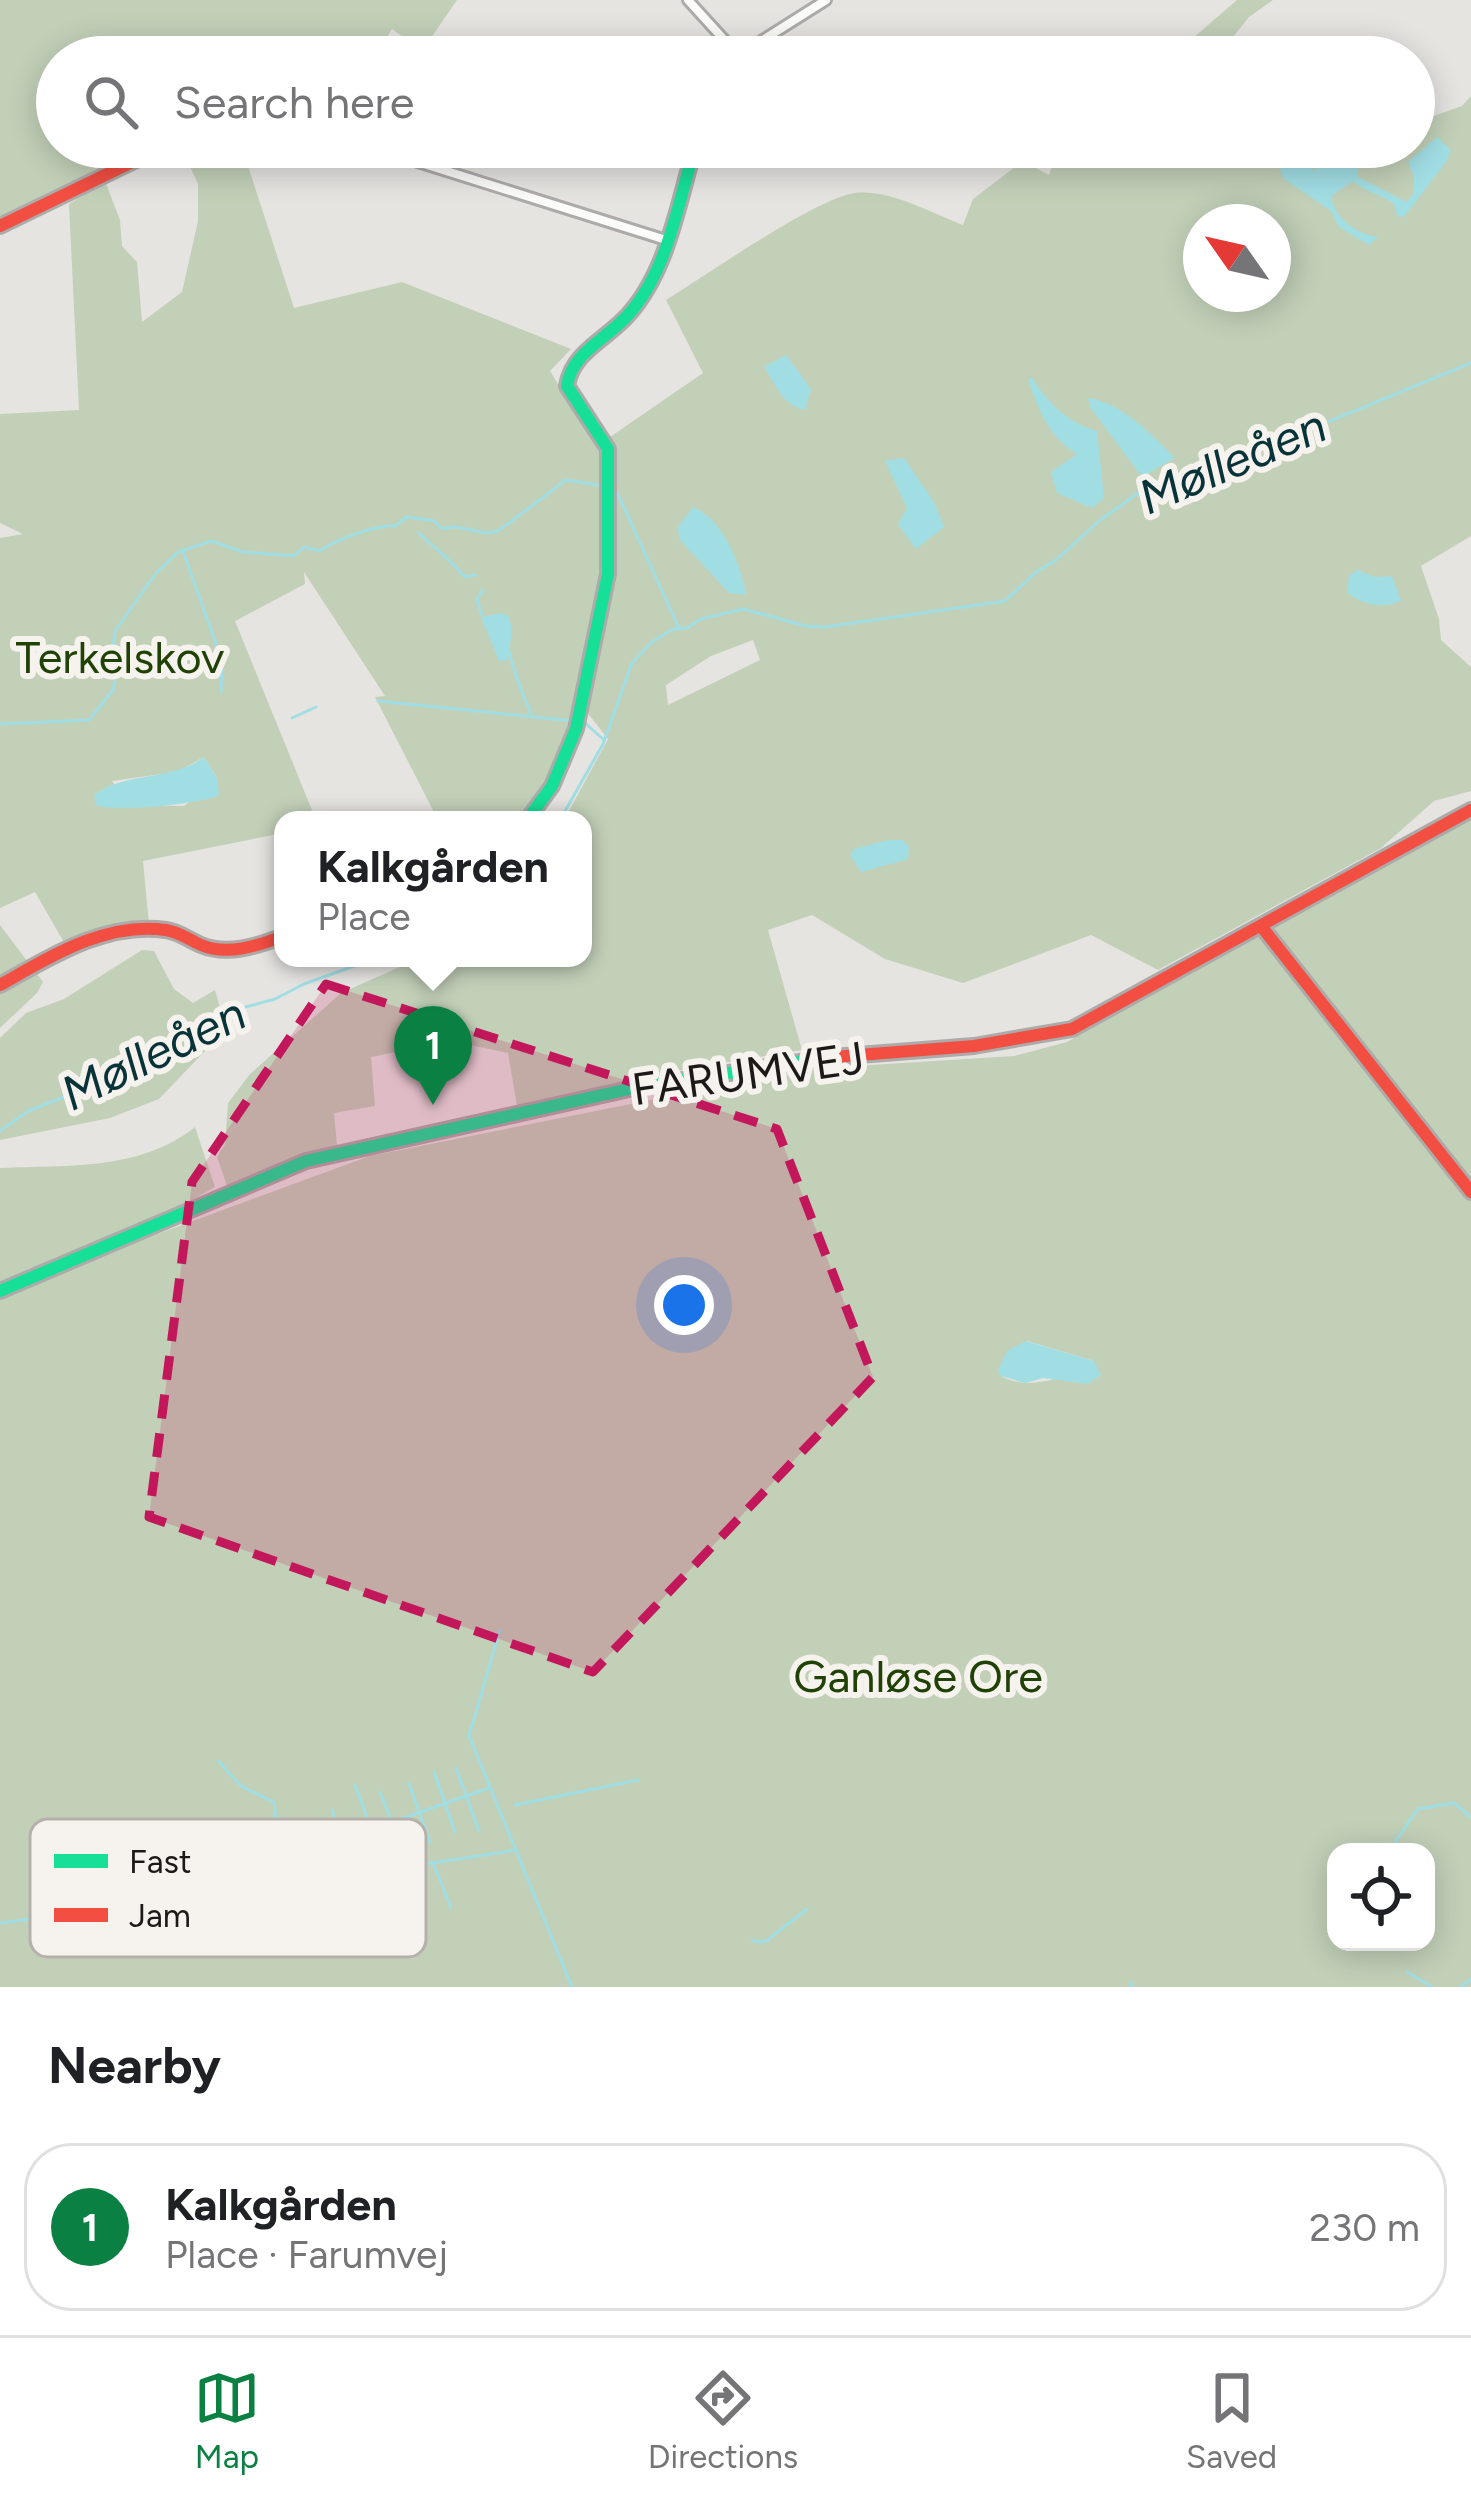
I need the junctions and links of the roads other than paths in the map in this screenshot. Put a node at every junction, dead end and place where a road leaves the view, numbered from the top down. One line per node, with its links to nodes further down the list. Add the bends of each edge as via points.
1 (688, 0): 3 (street)
2 (826, 0): 4 (street)
3 (720, 36)
4 (769, 36)
5 (120, 168): 8 (street)
6 (437, 168): 9 (street)
7 (688, 168): 9 (street)
8 (0, 226)
9 (666, 240): 11 (street, via 636,306 566,376 608,449 608,574 576,729)
10 (1471, 810): 12 (street, FARUMVEJ)
11 (534, 811)
12 (1261, 926): 15 (street); 16 (street, FARUMVEJ, via 1072,1029 1029,1041 685,1078 358,1148 306,1161)
13 (274, 939): 14 (street, via 223,949 165,930 110,932)
14 (0, 985)
15 (1471, 1192)
16 (0, 1291)

